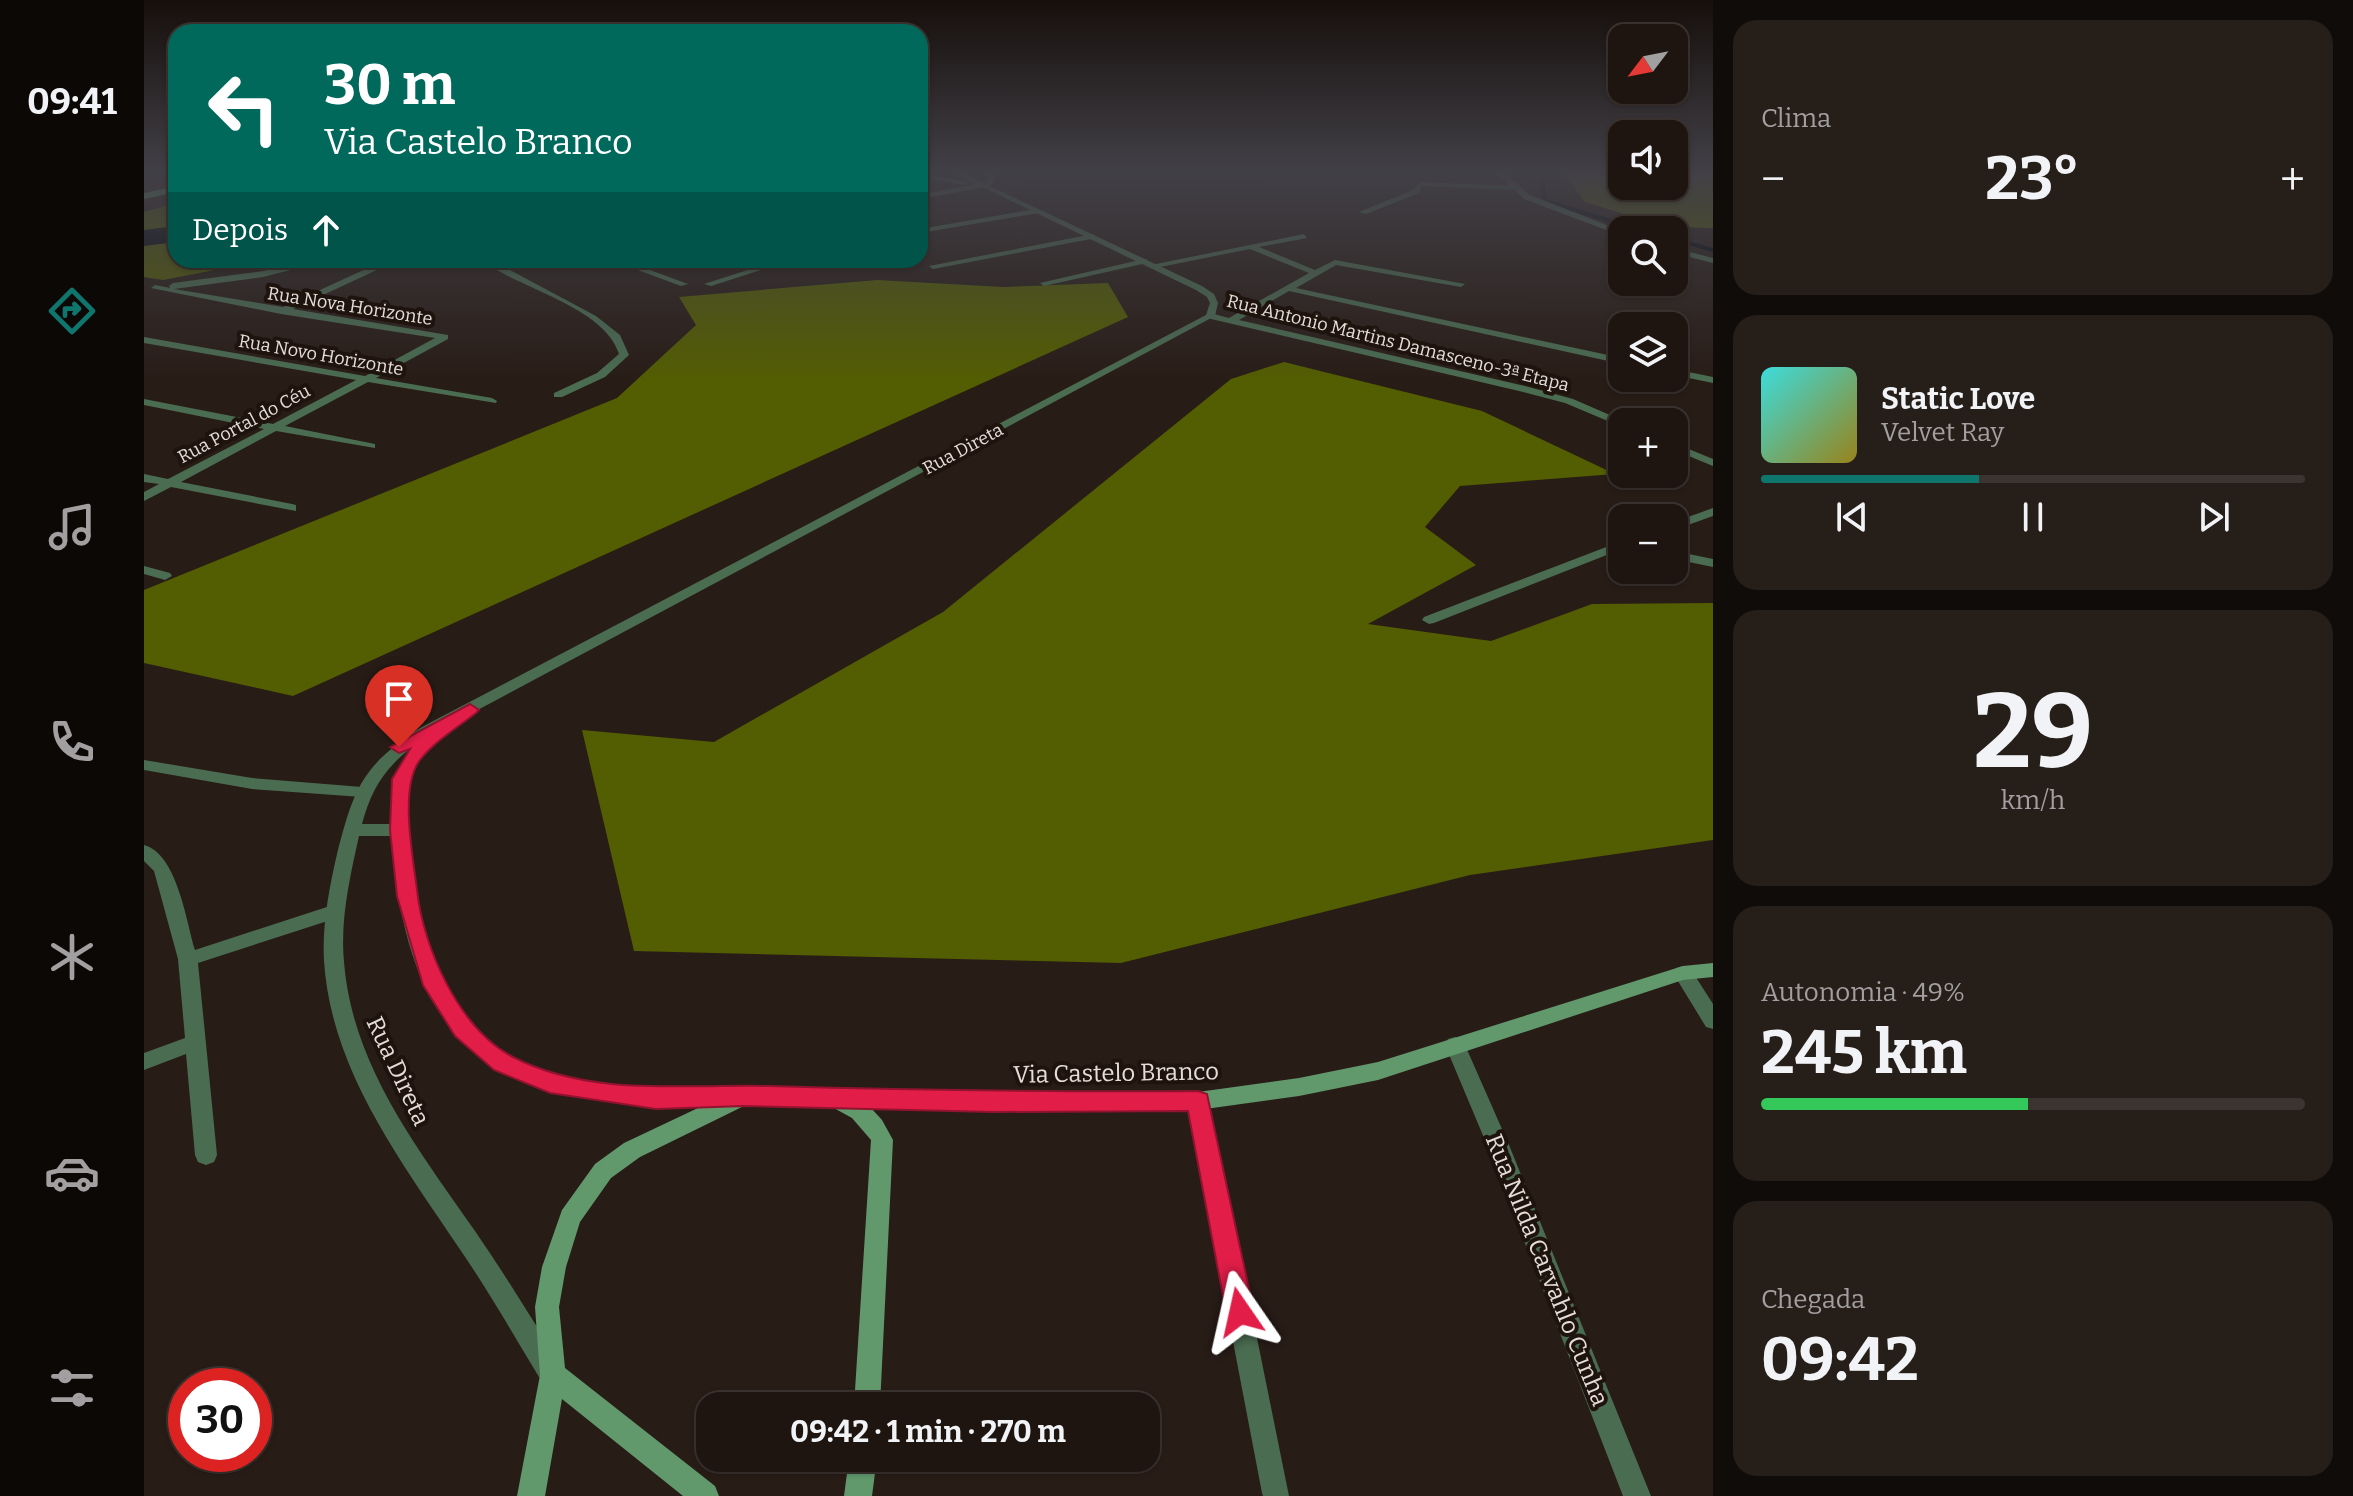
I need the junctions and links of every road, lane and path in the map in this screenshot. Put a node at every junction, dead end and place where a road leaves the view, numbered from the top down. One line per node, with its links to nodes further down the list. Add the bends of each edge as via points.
1 (1062, 242): 8 (street)
2 (1105, 242): 7 (street)
3 (1276, 242): 4 (street)
4 (1251, 247): 7 (street); 14 (street)
5 (1688, 254): 6 (street)
6 (1713, 261)
7 (1150, 263): 15 (street); 23 (street, via 1211,296)
8 (933, 266)
9 (290, 268): 19 (street)
10 (374, 268): 22 (street)
11 (499, 268): 31 (street, via 590,318 616,335 621,345 624,355 601,375)
12 (638, 268): 16 (street)
13 (761, 268): 17 (street)
14 (1314, 272): 18 (street, via 1342,261); 20 (street)
15 (1044, 283)
16 (684, 284)
17 (708, 284)
18 (1461, 284)
19 (155, 288): 21 (street); 22 (street, Rua Nova Horizonte)
20 (1286, 288): 24 (street); 27 (street)
21 (144, 289)
22 (280, 311): 25 (street, Rua Nova Horizonte)
23 (1210, 316): 24 (street, Rua Antonio Martins Damasceno-3ª Etapa); 51 (street, Rua Direta)
24 (1230, 321): 34 (street, Rua Antonio Martins Damasceno-3ª Etapa, via 1521,388)
25 (445, 337): 29 (street, Rua Portal do Céu)
26 (144, 340): 29 (street, Rua Novo Horizonte)
27 (1608, 358)
28 (1688, 375): 30 (street)
29 (365, 379): 32 (street, Rua Novo Horizonte); 35 (street, Rua Portal do Céu)
30 (1713, 380)
31 (558, 395)
32 (492, 401)
33 (144, 402): 35 (street)
34 (1608, 418)
35 (278, 426): 36 (street); 40 (street, Rua Portal do Céu)
36 (371, 446)
37 (1688, 452): 38 (street)
38 (1713, 463)
39 (144, 478): 40 (street)
40 (170, 484): 41 (street, Rua Portal do Céu); 42 (street)
41 (144, 497)
42 (292, 508)
43 (1713, 512): 44 (street)
44 (1688, 521)
45 (1608, 550): 50 (street)
46 (1688, 558): 47 (street)
47 (1713, 563)
48 (144, 570): 49 (street)
49 (165, 576)
50 (1429, 620)
51 (470, 710): 53 (street, Rua Direta, via 399,747 378,765); 55 (street, Rua Direta, via 411,759 401,779)
52 (144, 765): 53 (street, via 273,787)
53 (362, 792): 54 (street, Rua Direta)
54 (352, 830): 55 (street); 57 (street, Rua Direta)
55 (400, 830): 65 (street, Rua Direta, via 407,896 431,979 464,1030 502,1063 550,1083 599,1092 656,1099)
56 (144, 851): 58 (street, via 162,868)
57 (333, 912): 58 (street); 69 (street, Rua Direta, via 334,967 345,1021 366,1077 398,1138)
58 (188, 959): 62 (street)
59 (1713, 970): 60 (main road, Via Castelo Branco)
60 (1683, 973): 61 (street); 63 (main road, Via Castelo Branco)
61 (1713, 1021)
62 (196, 1042): 64 (street); 68 (street)
63 (1455, 1045): 67 (main road, Via Castelo Branco, via 1378,1071); 76 (street, Rua Nilda Carvahlo Cunha)
64 (144, 1062)
65 (744, 1096): 66 (main road, Via Castelo Branco); 69 (main road, via 632,1150 603,1171 570,1217 547,1307)
66 (829, 1097): 67 (main road, Via Castelo Branco); 70 (main road, via 854,1106 882,1140)
67 (1198, 1101): 72 (street)
68 (206, 1155)
69 (553, 1375): 73 (main road); 74 (main road)
70 (868, 1392)
71 (861, 1472): 75 (main road)
72 (1276, 1493)
73 (531, 1496)
74 (705, 1496)
75 (858, 1496)
76 (1637, 1496)

